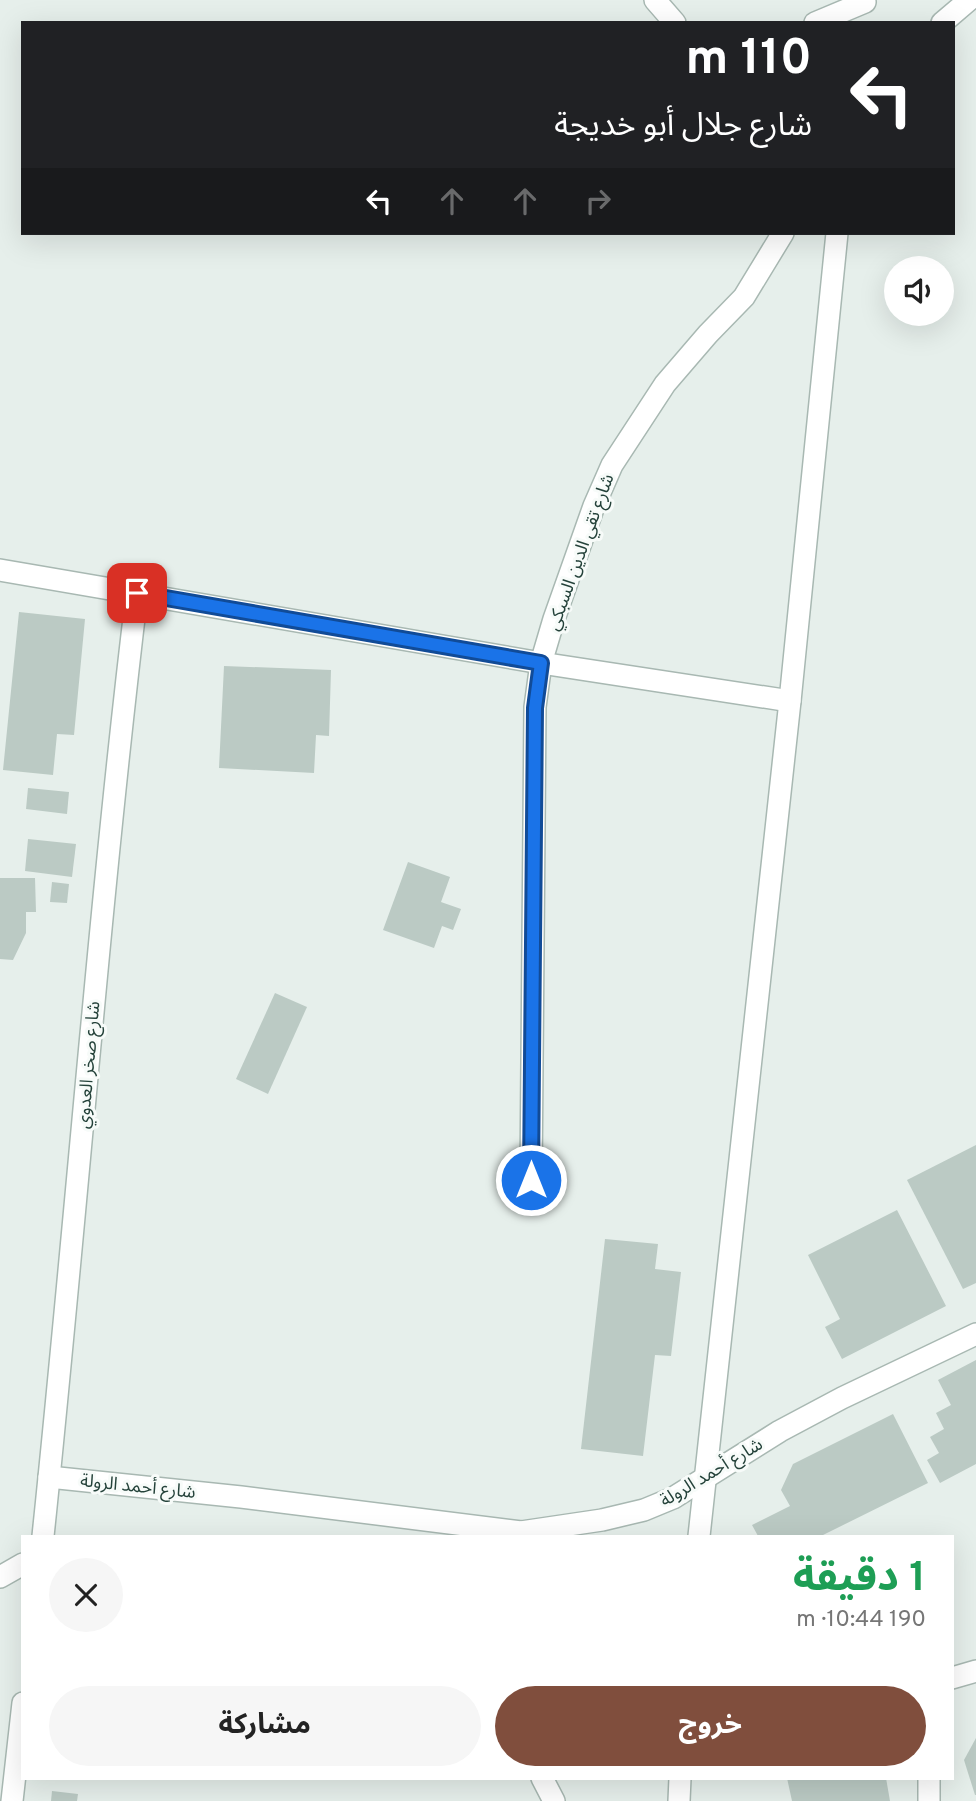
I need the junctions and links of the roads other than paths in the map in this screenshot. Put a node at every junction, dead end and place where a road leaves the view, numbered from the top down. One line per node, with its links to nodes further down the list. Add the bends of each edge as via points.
1 (655, 0): 4 (street)
2 (969, 0): 6 (street)
3 (864, 8): 5 (street)
4 (673, 21)
5 (822, 21)
6 (944, 21)
7 (837, 235): 12 (street)
8 (774, 239): 11 (street, شارع تقي الدين السبكي, via 744,298 665,384 612,465)
9 (0, 570): 10 (street)
10 (137, 593): 11 (street); 15 (street, شارع صخر العدوي)
11 (541, 663): 12 (street); 13 (street, شارع تقي الدين السبكي, via 535,708)
12 (790, 701): 16 (street)
13 (531, 1180)
14 (976, 1334): 16 (street, شارع أحمد الرولة, via 801,1420)
15 (49, 1477): 17 (street, شارع أحمد الرولة); 18 (street, شارع صخر العدوي)
16 (706, 1478): 17 (street, شارع أحمد الرولة, via 644,1510); 19 (street)
17 (521, 1534)
18 (43, 1535)
19 (699, 1535)
20 (21, 1565): 21 (street)
21 (0, 1577)
22 (976, 1671): 23 (street)
23 (954, 1677)
24 (21, 1721): 28 (street)
25 (543, 1780): 29 (street)
26 (680, 1780): 30 (street)
27 (929, 1780): 31 (street)
28 (12, 1801)
29 (554, 1801)
30 (679, 1801)
31 (929, 1801)

